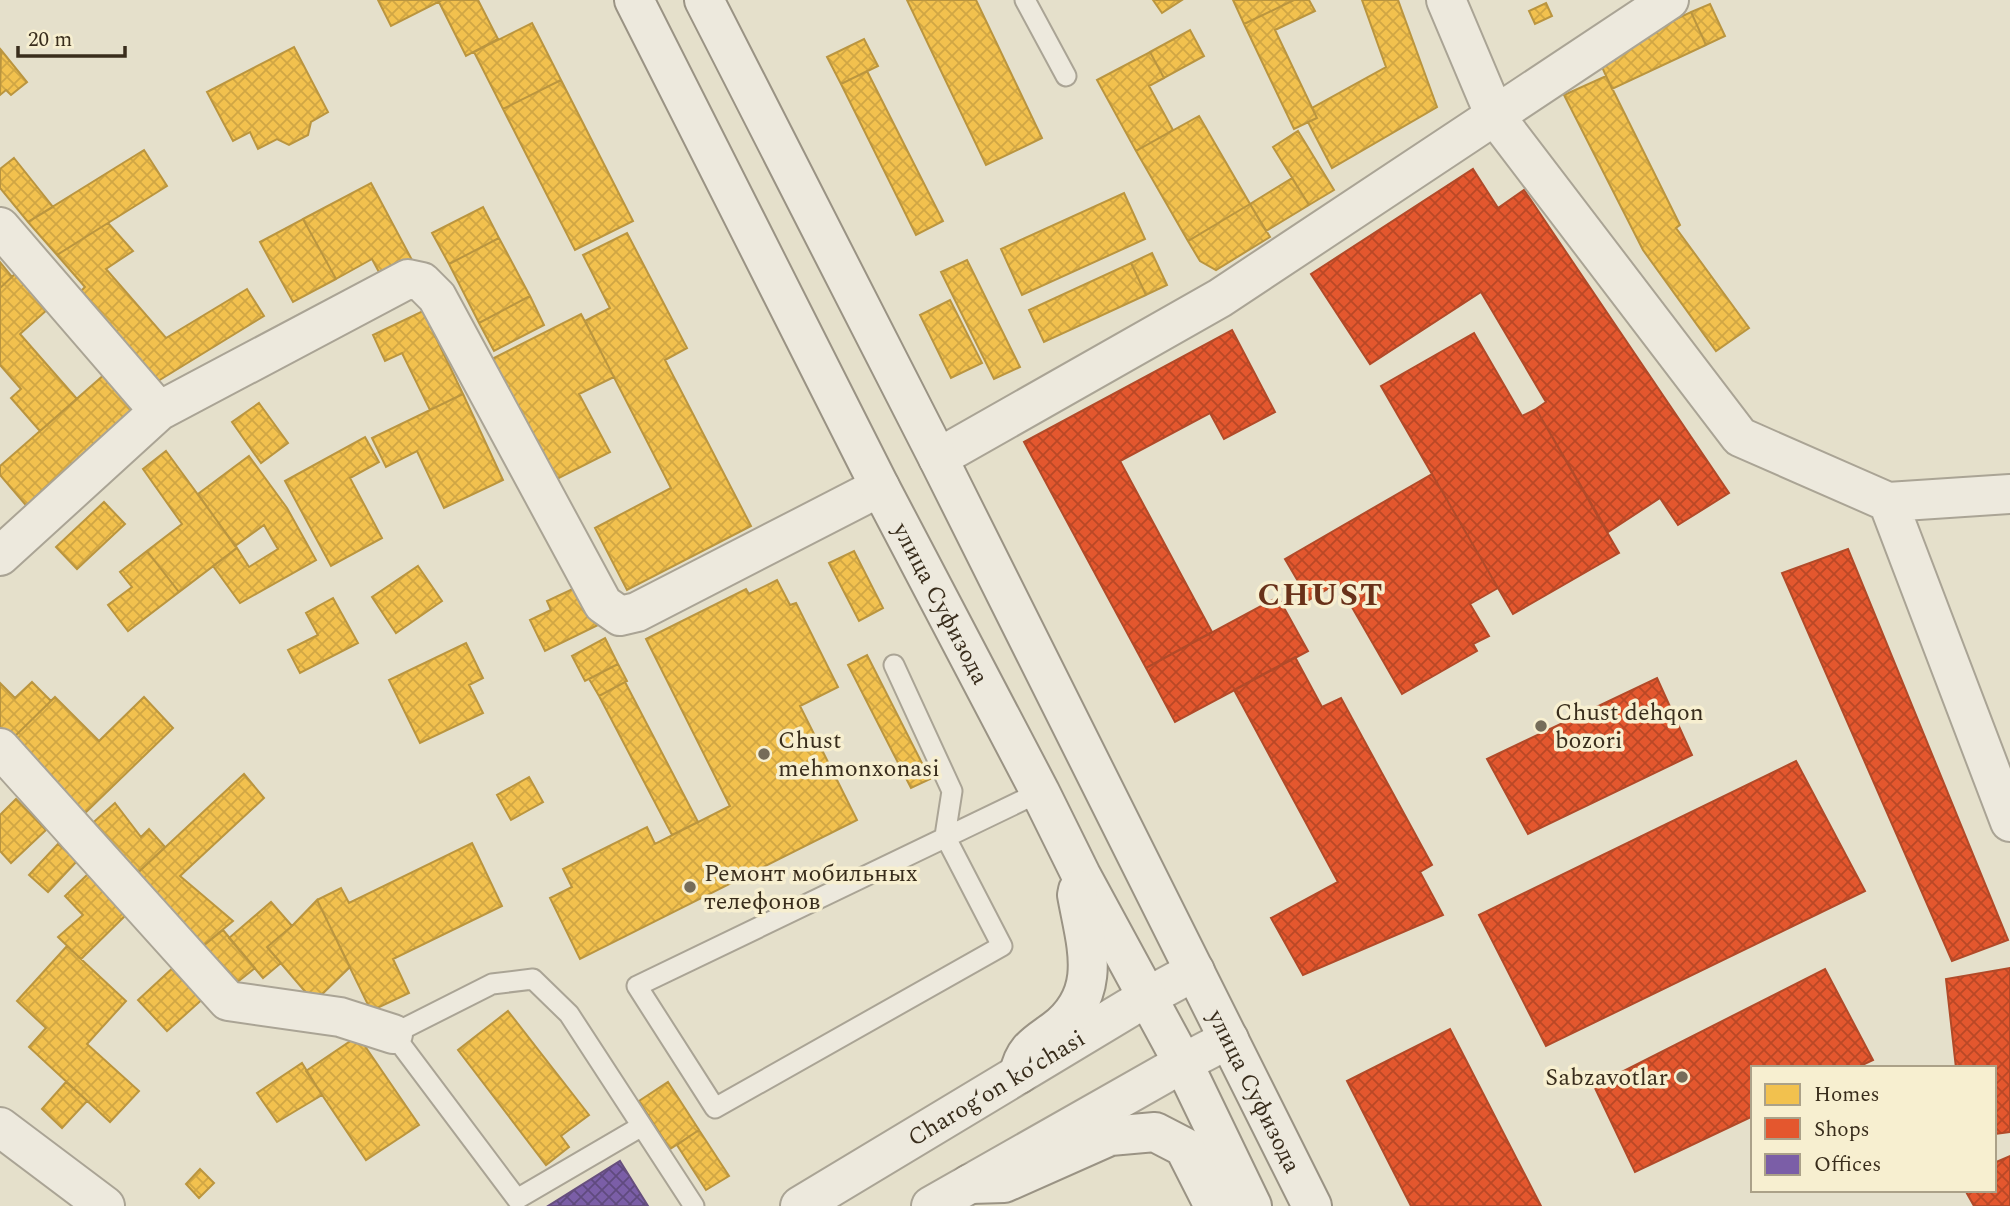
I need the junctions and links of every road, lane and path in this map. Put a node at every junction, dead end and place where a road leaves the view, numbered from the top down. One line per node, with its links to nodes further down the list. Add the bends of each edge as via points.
1 (635, 0): 11 (street, улица Суфизода)
2 (704, 0): 10 (street, улица Суфизода)
3 (1025, 0): 6 (lane)
4 (1446, 0): 7 (street)
5 (1660, 3): 7 (street)
6 (1066, 76)
7 (1495, 116): 10 (street, via 1220,298); 13 (street, via 1740,437)
8 (0, 227): 9 (street)
9 (159, 411): 11 (street, via 408,279 422,282 437,296 603,604 620,615 637,612); 14 (street)
10 (938, 458): 21 (street, улица Суфизода)
11 (880, 487): 17 (street, улица Суфизода)
12 (2010, 495): 13 (street)
13 (1888, 502): 18 (street)
14 (0, 556)
15 (894, 665): 19 (lane, via 952,791)
16 (0, 748): 23 (street, via 228,1001 340,1017)
17 (1040, 792): 19 (lane); 20 (street, улица Суфизода)
18 (2010, 822)
19 (945, 836): 19 (lane, via 637,986 715,1108 1002,946)
20 (1081, 875): 22 (street, улица Суфизода); 26 (street, via 1077,895 1087,945 1088,981 1078,1006 1030,1048)
21 (1195, 971): 22 (street, Charog‘on ko‘chasi); 24 (street, улица Суфизода)
22 (1147, 997): 25 (street, улица Суфизода); 26 (street, Charog‘on ko‘chasi)
23 (393, 1034): 27 (lane, via 492,984 533,979 569,1014); 27 (lane, via 517,1199)
24 (1229, 1039): 25 (street); 36 (street, улица Суфизода)
25 (1183, 1063): 29 (street); 35 (street, улица Суфизода)
26 (1019, 1074): 32 (street, Charog‘on ko‘chasi)
27 (642, 1126): 31 (lane)
28 (0, 1127): 30 (street)
29 (970, 1184): 33 (street); 34 (street, via 1004,1184 1110,1136 1155,1132 1184,1147)
30 (105, 1206)
31 (694, 1206)
32 (800, 1206)
33 (931, 1206)
34 (1214, 1206)
35 (1252, 1206)
36 (1312, 1206)

